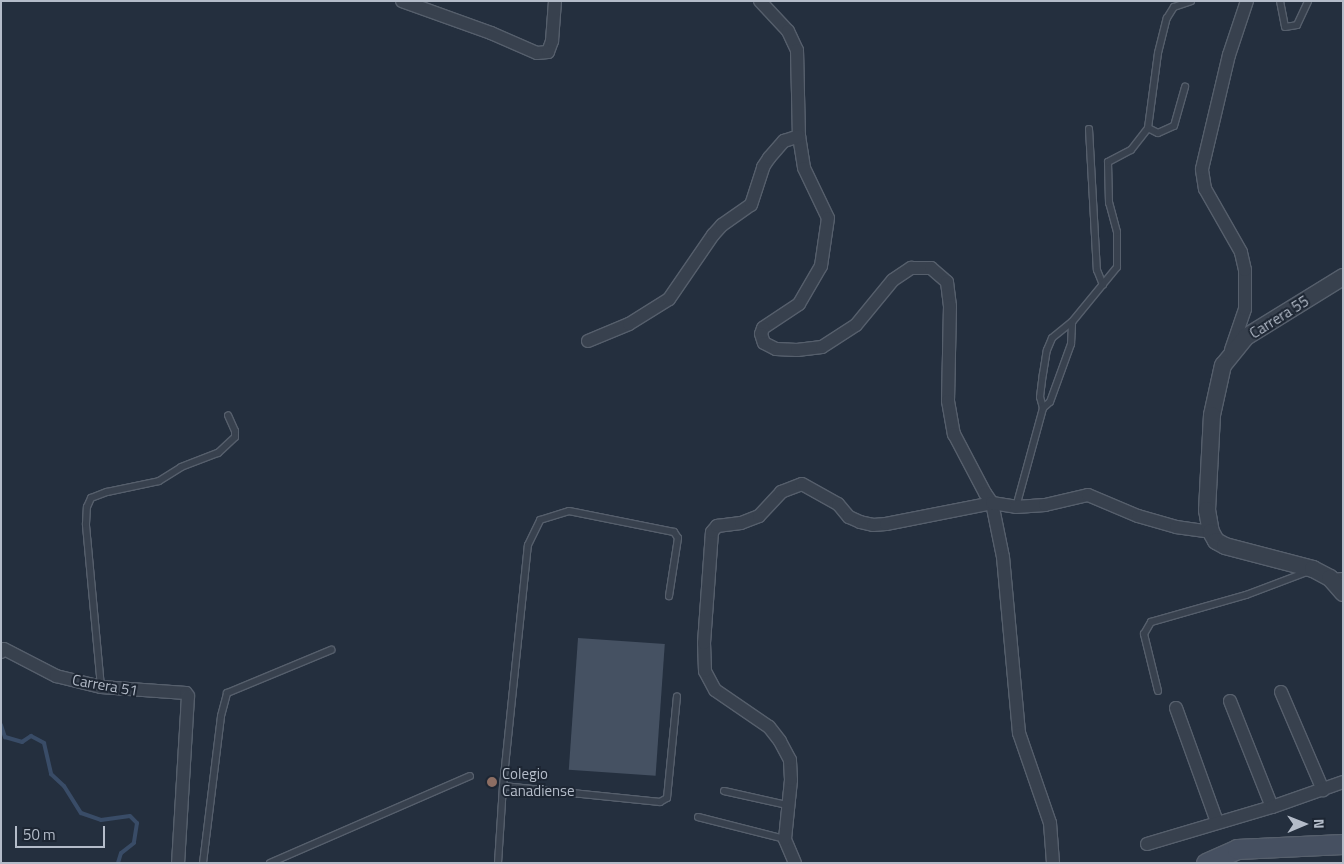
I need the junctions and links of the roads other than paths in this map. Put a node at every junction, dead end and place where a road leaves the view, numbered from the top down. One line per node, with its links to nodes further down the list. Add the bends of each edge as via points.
1 (402, 1): 2 (street, via 537,53 548,52 552,41)
2 (554, 1)
3 (760, 1): 11 (street, via 788,30 797,50)
4 (1191, 1): 9 (lane, via 1174,7 1167,18 1158,53)
5 (1247, 1): 16 (street, via 1229,55 1202,169 1205,189 1241,252 1245,270 1245,310 1236,340)
6 (1280, 1): 7 (lane, via 1285,27 1297,25)
7 (1308, 1)
8 (1185, 87): 9 (lane, via 1174,126 1158,133)
9 (1148, 128): 13 (lane, via 1138,144 1123,156 1108,162 1109,203 1117,232 1117,267)
10 (1089, 129): 13 (lane, via 1097,270)
11 (799, 136): 15 (street, via 784,141 769,158 751,205 713,235 669,299 630,324); 19 (street, via 804,168 828,218 827,238 821,266 799,304 763,328 764,343 776,349 822,346 856,325 893,280 911,268 931,268 947,282 950,306 948,401 954,434)
12 (1343, 277): 16 (street, Carrera 55, via 1246,337)
13 (1103, 285): 14 (lane)
14 (1072, 322): 17 (lane, via 1072,344 1050,402); 17 (lane, via 1052,338 1047,350 1040,397)
15 (588, 341)
16 (1223, 365): 21 (street, via 1212,415 1207,510)
17 (1043, 408): 20 (lane)
18 (228, 415): 28 (lane, via 234,437 218,454 181,467 159,481 90,498 86,507 86,524)
19 (992, 504): 20 (street); 39 (street, via 873,525 849,517 838,504 802,484 781,492 759,516 740,523 716,526 712,532 707,597 705,671 715,690 769,727 780,741 790,760); 51 (street, via 1003,557 1019,733 1050,823)
20 (1016, 507): 21 (street, via 1088,495 1138,516 1176,527)
21 (1211, 532): 22 (street, via 1216,541 1225,546)
22 (1313, 569): 23 (street); 29 (lane, via 1246,595 1150,622 1144,634)
23 (1336, 577): 24 (street)
24 (1343, 593)
25 (669, 596): 36 (lane, via 678,538 674,532 569,511 540,520 528,545)
26 (2, 647): 28 (street, Carrera 51, via 56,676)
27 (331, 650): 47 (lane, via 227,693 221,716)
28 (101, 687): 46 (street, Carrera 51, via 186,693 188,696)
29 (1158, 691)
30 (1282, 692): 37 (street)
31 (677, 696): 36 (lane, via 667,798 660,802)
32 (1230, 701): 40 (street)
33 (1176, 708): 42 (street)
34 (470, 776): 48 (lane)
35 (1343, 782): 37 (street)
36 (503, 786): 49 (lane)
37 (1323, 790): 40 (street)
38 (724, 792): 39 (lane)
39 (788, 805): 43 (street)
40 (1272, 807): 42 (street)
41 (698, 817): 43 (lane)
42 (1217, 822): 44 (street)
43 (785, 839): 50 (street)
44 (1147, 844)
45 (1343, 844): 52 (main road, via 1237,849)
46 (178, 863)
47 (203, 863)
48 (270, 863)
49 (498, 863)
50 (795, 863)
51 (1053, 863)
52 (1206, 863)

